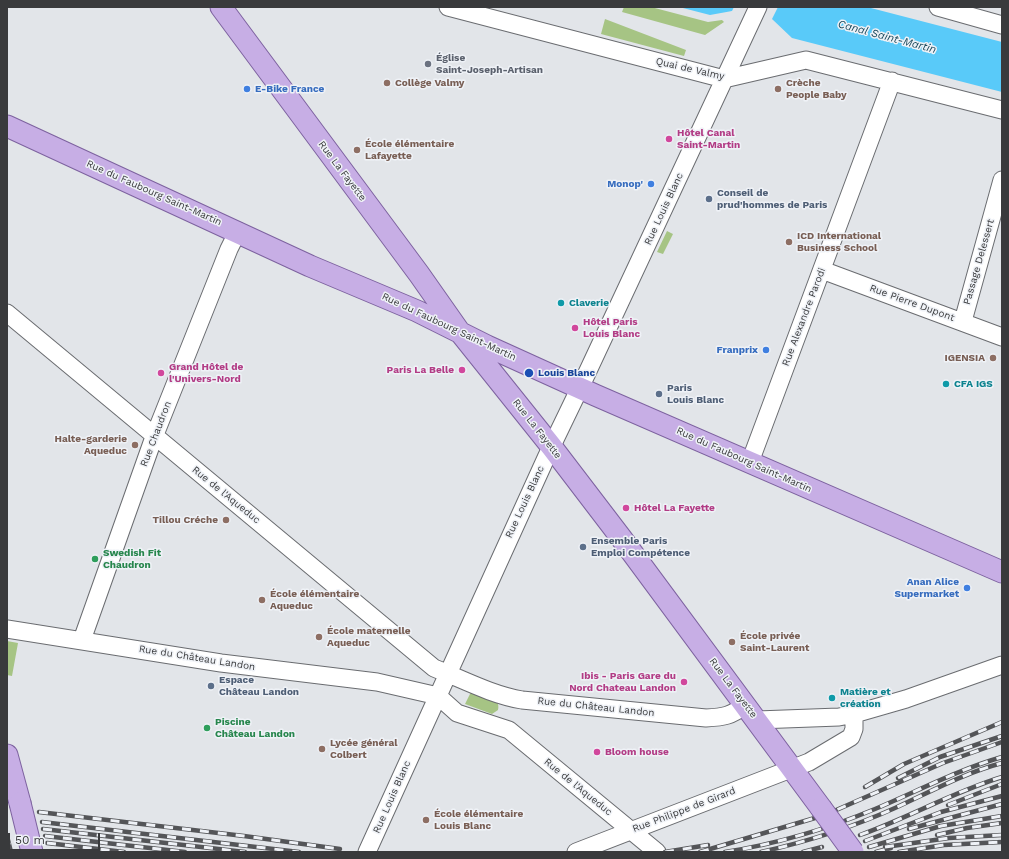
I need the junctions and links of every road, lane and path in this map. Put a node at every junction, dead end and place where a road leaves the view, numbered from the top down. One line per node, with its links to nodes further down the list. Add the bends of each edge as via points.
1 (221, 7): 15 (main road, Rue La Fayette)
2 (448, 7): 6 (street, Quai de Valmy)
3 (758, 7): 6 (street, Rue Louis Blanc)
4 (938, 7): 5 (street)
5 (1002, 25)
6 (724, 79): 7 (street, Quai de Valmy, via 806,60); 17 (street, Rue Louis Blanc)
7 (892, 81): 8 (street, Quai de Valmy); 12 (street, Rue Alexandre Parodi)
8 (1002, 110)
9 (7, 126): 11 (main road, Rue du Faubourg Saint-Martin)
10 (1002, 180): 14 (street, Passage Delessert)
11 (238, 232): 15 (main road, Rue du Faubourg Saint-Martin); 18 (street, Rue Chaudron)
12 (822, 270): 14 (street, Rue Pierre Dupont); 20 (street, Rue Alexandre Parodi)
13 (7, 313): 18 (street, Rue de l'Aqueduc)
14 (963, 321): 16 (street, Rue Pierre Dupont)
15 (459, 331): 17 (main road, Rue du Faubourg Saint-Martin); 19 (main road, Rue La Fayette)
16 (1002, 336)
17 (580, 388): 19 (street, Rue Louis Blanc); 20 (main road, Rue du Faubourg Saint-Martin)
18 (154, 436): 23 (street, Rue Chaudron); 25 (street, Rue de l'Aqueduc, via 430,664)
19 (551, 446): 25 (street, Rue Louis Blanc); 27 (main road, Rue La Fayette)
20 (750, 462): 21 (main road, Rue du Faubourg Saint-Martin)
21 (1002, 572)
22 (7, 629): 23 (street, Rue du Château Landon)
23 (82, 640): 26 (street, Rue du Château Landon, via 221,663 377,682)
24 (1002, 665): 28 (street, Rue du Château Landon, via 906,700)
25 (448, 673): 26 (street, Rue Louis Blanc); 27 (street, Rue du Château Landon, via 522,700 706,718)
26 (438, 696): 29 (street, Rue du Château Landon, via 457,713); 34 (street, Rue Louis Blanc)
27 (751, 713): 28 (street, Rue du Château Landon, via 839,717); 31 (main road, Rue La Fayette)
28 (854, 714): 31 (street, via 851,737)
29 (497, 726): 32 (street, Rue de l'Aqueduc, via 509,730)
30 (7, 755): 35 (main road, bridge)
31 (793, 769): 32 (street, Rue Philippe de Girard); 37 (main road, Rue La Fayette, bridge)
32 (632, 831): 33 (street, Rue de l'Aqueduc); 36 (street, Rue Philippe de Girard)
33 (653, 849)
34 (368, 850)
35 (32, 852)
36 (576, 852)
37 (853, 852)

